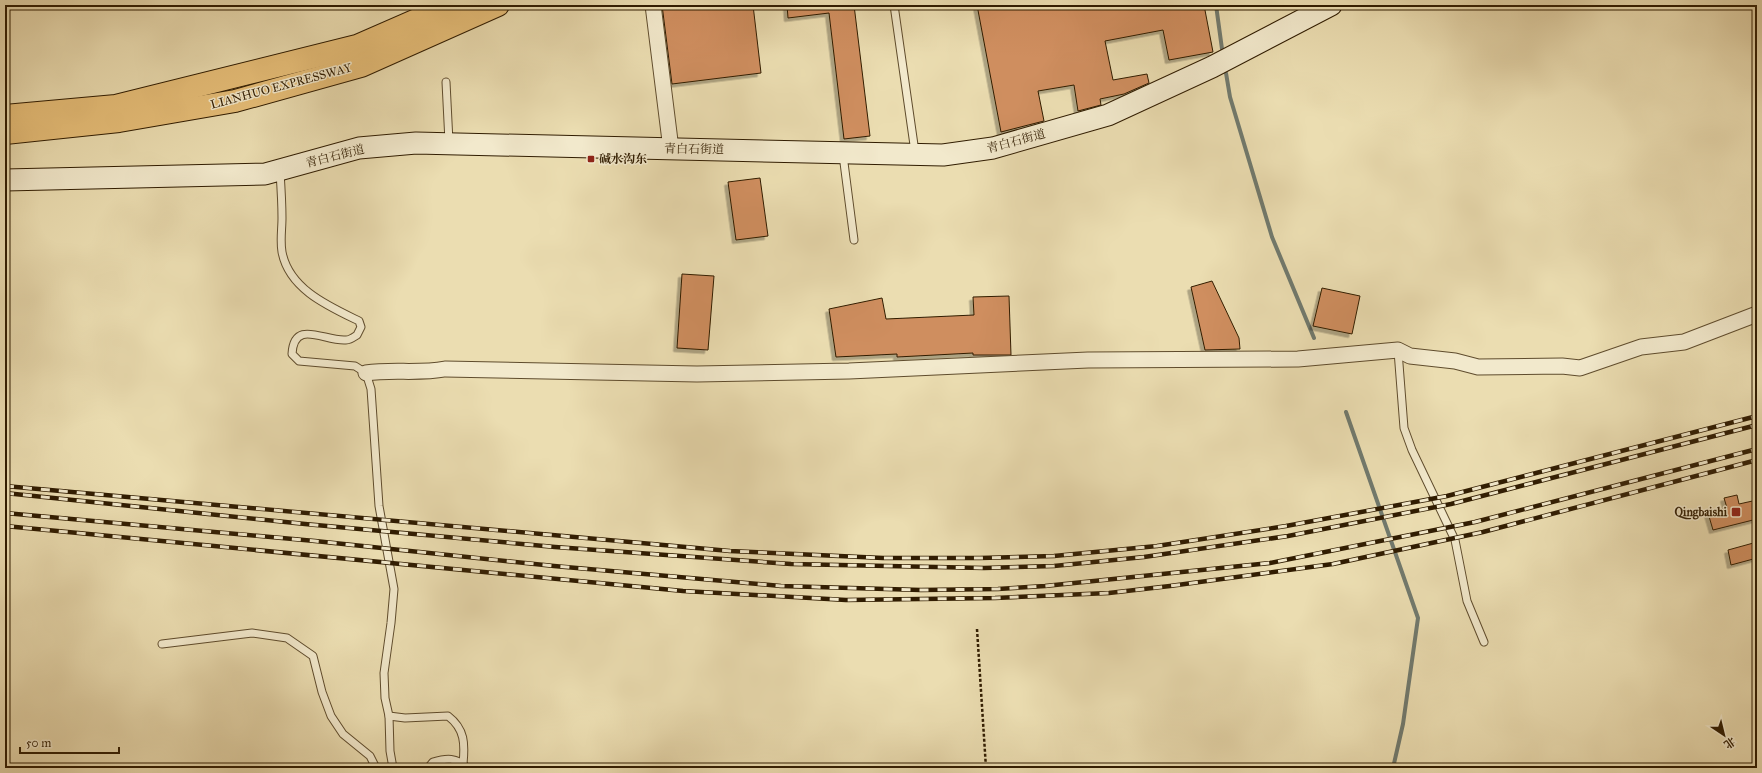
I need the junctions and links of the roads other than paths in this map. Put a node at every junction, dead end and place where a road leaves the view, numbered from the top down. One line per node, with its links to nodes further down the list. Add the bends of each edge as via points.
1 (451, 5): 8 (highway, LIANHUO EXPRESSWAY, via 357,46 124,104)
2 (498, 5): 9 (highway, LIANHUO EXPRESSWAY, via 361,66 235,100 119,122)
3 (653, 5): 11 (street)
4 (894, 5): 13 (lane)
5 (1331, 5): 6 (street, 青白石街道)
6 (1310, 10): 13 (street, 青白石街道, via 1212,66 1108,115 993,148 943,155)
7 (446, 82): 10 (lane)
8 (5, 116)
9 (5, 133)
10 (449, 144): 11 (street, 青白石街道); 14 (street, 青白石街道, via 416,143 359,148)
11 (671, 149): 12 (street, 青白石街道)
12 (842, 153): 13 (street, 青白石街道); 16 (lane)
13 (915, 154)
14 (280, 170): 15 (street, 青白石街道, via 265,174); 19 (lane, via 282,251 288,268 299,284 317,299 359,321 361,327 357,335 347,340 304,333 292,344 292,354 299,361 355,366)
15 (5, 180)
16 (854, 240)
17 (1757, 314): 18 (street, via 1684,342 1641,347 1580,368 1478,367 1455,361 1410,356)
18 (1398, 350): 19 (street, via 1298,359 1088,360 849,371 696,374 446,369); 20 (lane, via 1404,428 1455,540 1467,601)
19 (366, 373): 22 (lane, via 371,389 379,506 394,589 384,673 385,698)
20 (1484, 642)
21 (162, 644): 24 (lane, via 252,633 287,638 313,656 331,716 343,734 370,756)
22 (390, 716): 23 (lane, via 448,716 454,720 461,733 465,745); 25 (lane, via 390,751)
23 (465, 766): 26 (lane, via 453,759 442,759 433,762)
24 (376, 768)
25 (393, 768)
26 (428, 768)

